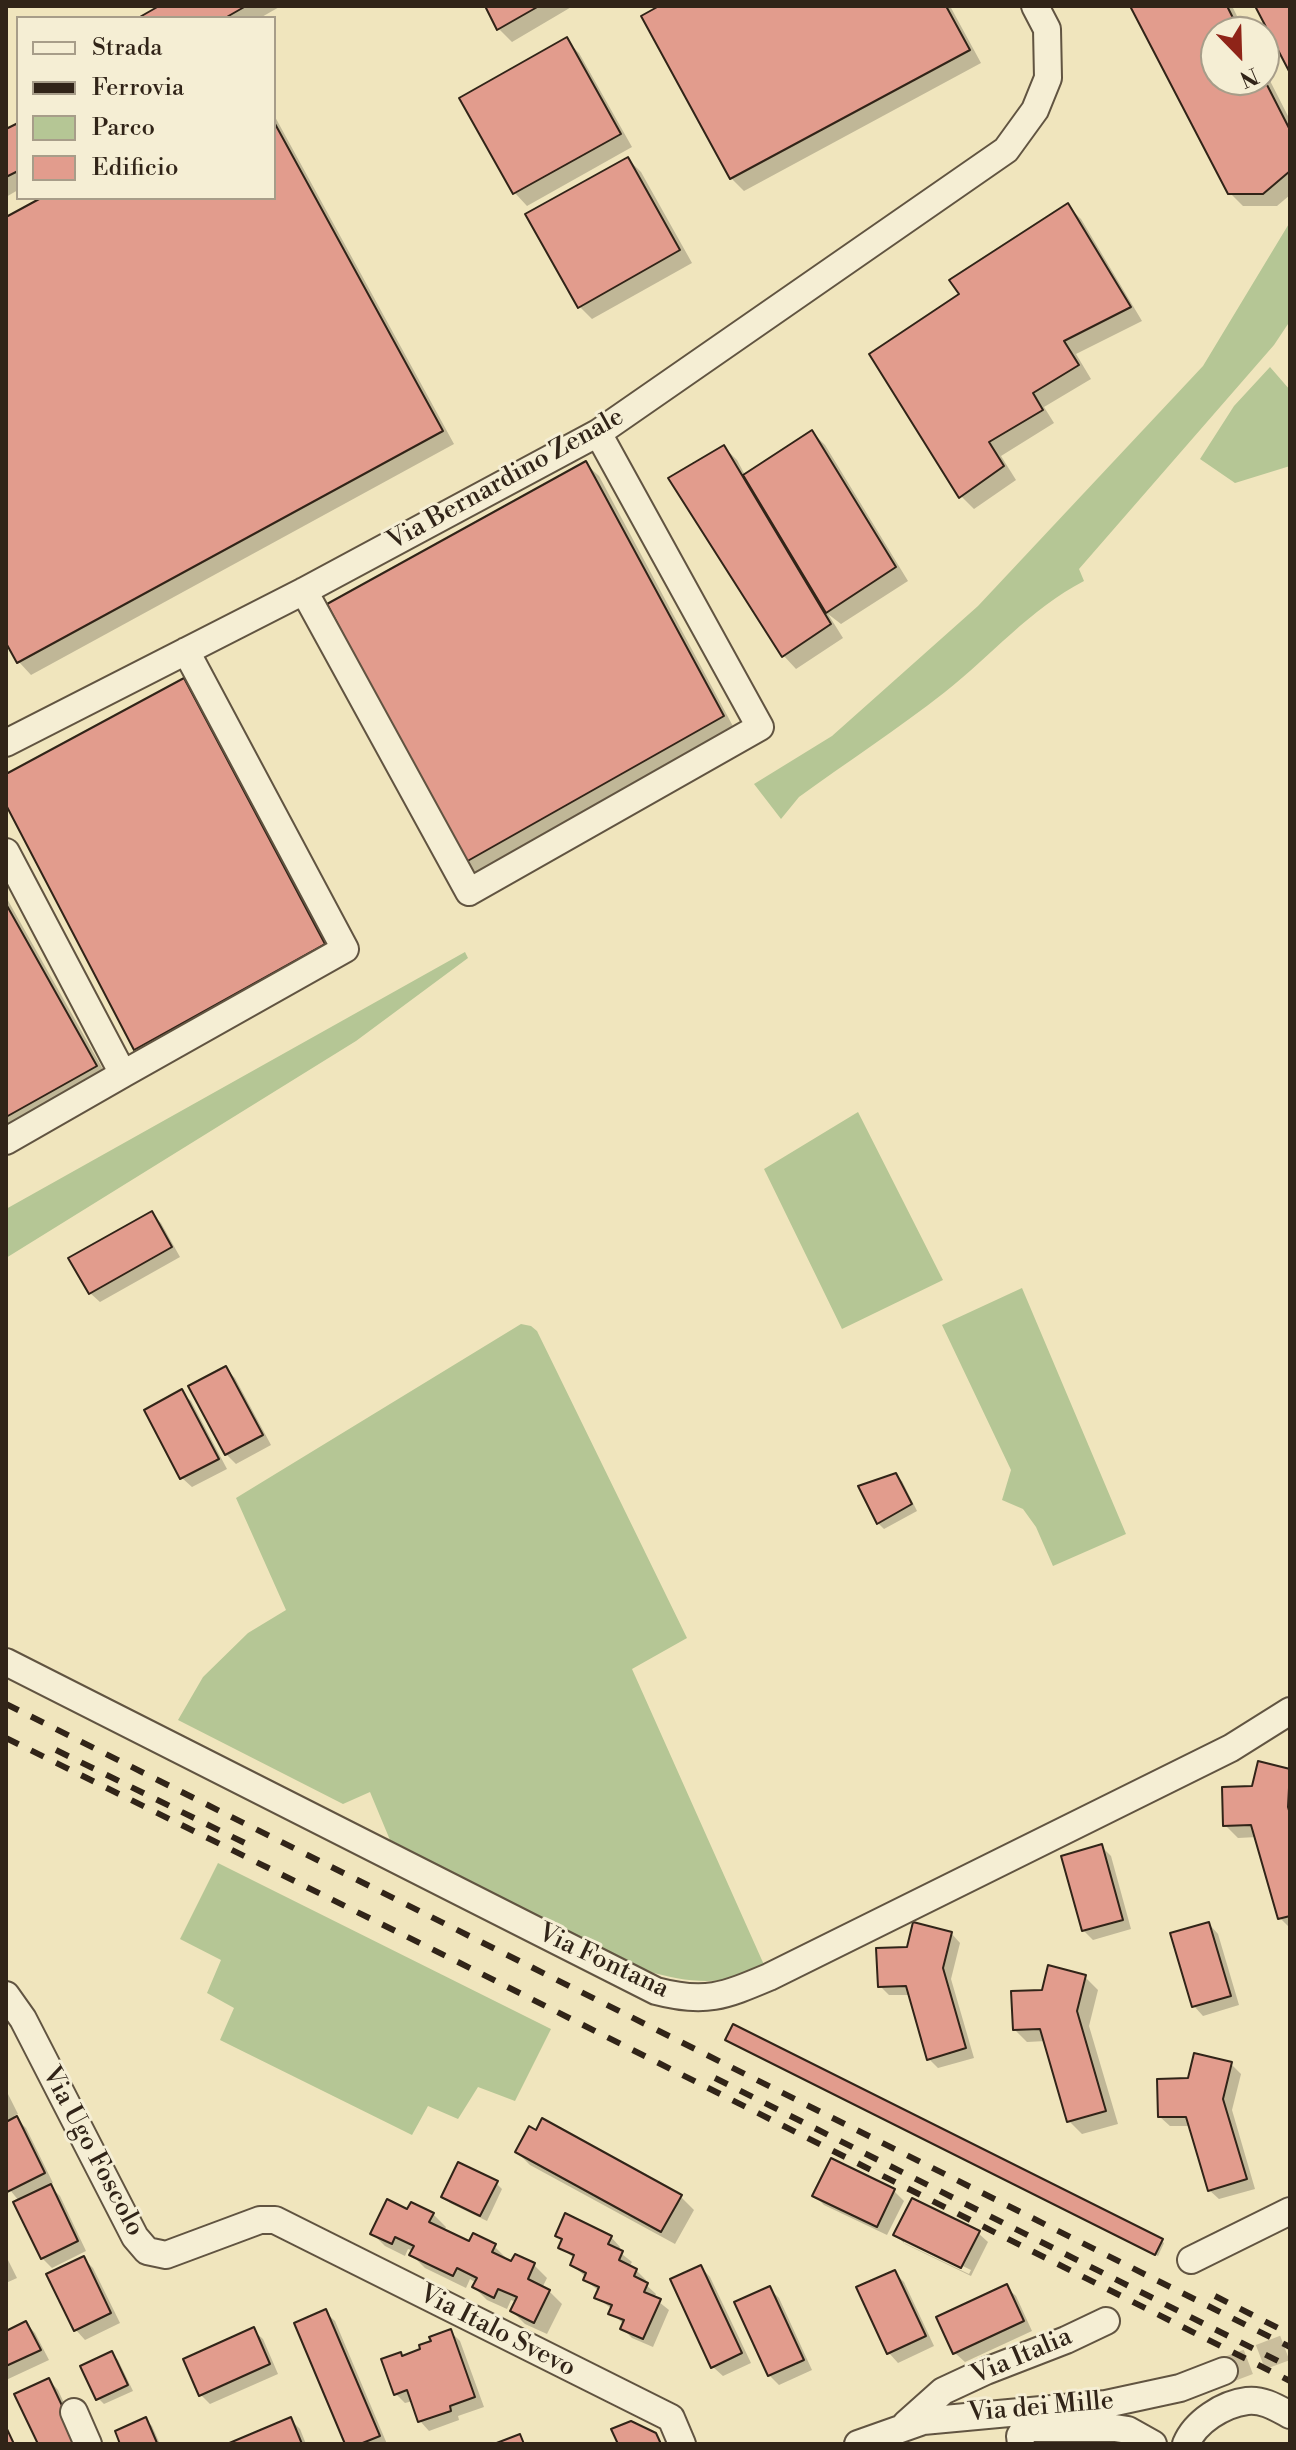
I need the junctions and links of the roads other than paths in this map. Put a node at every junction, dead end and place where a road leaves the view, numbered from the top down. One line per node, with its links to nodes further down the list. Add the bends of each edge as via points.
1 (1035, 6): 2 (street, Via Bernardino Zenale, via 1047,29 1048,78 1035,110 1006,150)
2 (598, 433): 3 (street, Via Bernardino Zenale); 3 (street, via 760,727 469,892)
3 (304, 591): 4 (street, Via Bernardino Zenale)
4 (186, 651): 5 (street, Via Bernardino Zenale); 7 (street, via 345,949)
5 (6, 743)
6 (6, 852): 7 (street)
7 (123, 1074): 8 (street)
8 (6, 1141)
9 (6, 1662): 10 (street, Via Fontana, via 656,1991 682,1998 710,1998 769,1977 1231,1748)
10 (1280, 1717): 11 (street)
11 (1290, 1742)
12 (6, 1995): 14 (street, Via Ugo Foscolo, via 147,2251 166,2255 260,2220 275,2220)
13 (1290, 2211): 15 (street)
14 (299, 2232): 22 (street, Via Italo Svevo, via 671,2418)
15 (1191, 2260)
16 (1106, 2321): 20 (street, Via Italia, via 943,2391)
17 (1224, 2371): 20 (street, Via dei Mille, via 1180,2388 1106,2404 939,2418)
18 (74, 2412): 21 (street)
19 (1290, 2415): 26 (street, via 1269,2403 1248,2400 1196,2425)
20 (903, 2427): 23 (street, Via dei Mille)
21 (88, 2444)
22 (682, 2444)
23 (858, 2444)
24 (1021, 2444): 25 (street, via 1023,2431 1032,2428 1115,2428)
25 (1153, 2444)
26 (1186, 2444)

